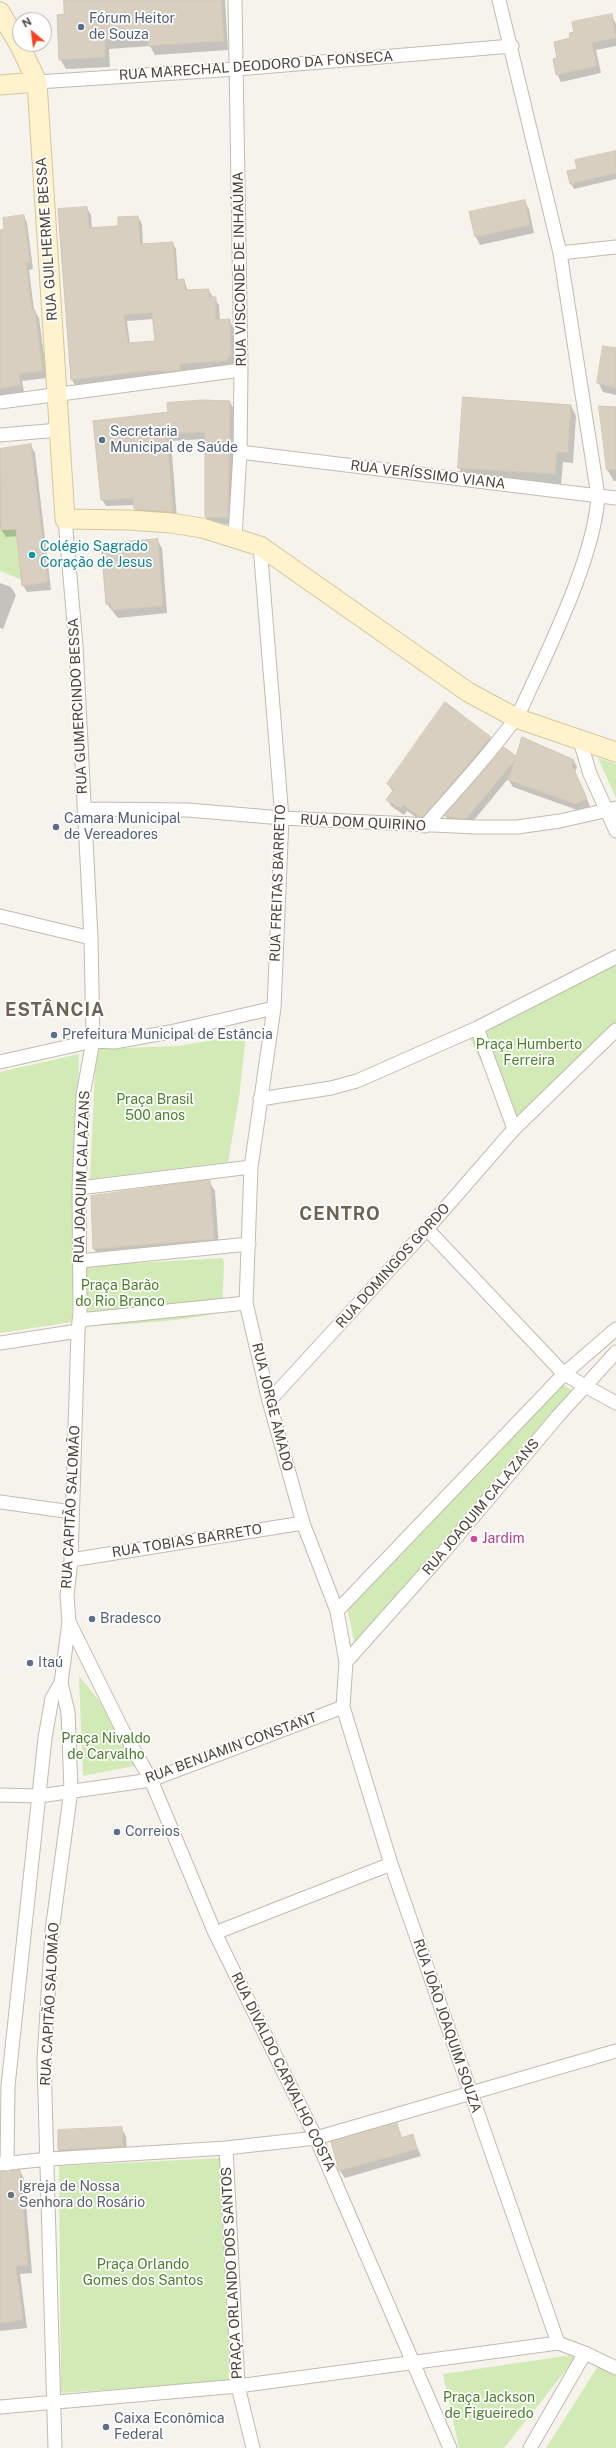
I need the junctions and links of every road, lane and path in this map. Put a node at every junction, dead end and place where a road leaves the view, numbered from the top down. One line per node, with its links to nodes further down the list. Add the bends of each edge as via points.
1 (235, 0): 5 (street, RUA VISCONDE DE INHAÚMA)
2 (499, 0): 4 (street)
3 (0, 12): 6 (street)
4 (512, 46): 5 (street, RUA MARECHAL DEODORO DA FONSECA); 9 (street)
5 (237, 69): 6 (street, RUA MARECHAL DEODORO DA FONSECA); 10 (street, RUA VISCONDE DE INHAÚMA)
6 (37, 82): 7 (street, RUA MARECHAL DEODORO DA FONSECA); 11 (street, RUA GUILHERME BESSA)
7 (0, 85)
8 (616, 247): 9 (street)
9 (560, 253): 16 (street)
10 (241, 370): 11 (street); 15 (street, RUA VISCONDE DE INHAÚMA)
11 (58, 395): 12 (street); 13 (street, RUA GUMERCINDO BESSA)
12 (0, 402)
13 (59, 430): 14 (street); 18 (street, RUA GUMERCINDO BESSA)
14 (0, 435)
15 (240, 452): 16 (street, RUA VERÍSSIMO VIANA); 19 (street, RUA VISCONDE DE INHAÚMA)
16 (598, 496): 17 (street, RUA VERÍSSIMO VIANA); 21 (street, via 595,523 574,587)
17 (616, 498)
18 (65, 519): 19 (street, via 171,523); 24 (street, RUA GUMERCINDO BESSA, via 76,646)
19 (235, 537): 20 (street)
20 (260, 546): 21 (street, via 468,692); 26 (street, RUA FREITAS BARRETO)
21 (516, 718): 22 (street); 27 (street)
22 (580, 741): 23 (street); 25 (street, via 584,758)
23 (616, 752)
24 (84, 809): 26 (street, RUA DOM QUIRINO, via 188,810); 30 (street, RUA GUMERCINDO BESSA)
25 (611, 810): 27 (street, RUA DOM QUIRINO, via 517,827); 28 (street)
26 (282, 818): 27 (street, RUA DOM QUIRINO); 32 (street, RUA FREITAS BARRETO)
27 (425, 826)
28 (616, 831)
29 (0, 916): 30 (street)
30 (91, 938): 35 (street, RUA GUMERCINDO BESSA)
31 (616, 958): 33 (street)
32 (274, 1008): 35 (street, via 170,1032 114,1042); 37 (street, RUA FREITAS BARRETO)
33 (477, 1028): 37 (street, via 356,1081 323,1090); 38 (street)
34 (616, 1030): 38 (street)
35 (93, 1041): 36 (street); 40 (street, RUA JOAQUIM CALAZANS, via 83,1095)
36 (0, 1062)
37 (260, 1099): 39 (street, RUA JORGE AMADO)
38 (514, 1129): 41 (street, RUA DOMINGOS GORDO)
39 (251, 1167): 40 (street); 42 (street, RUA JORGE AMADO)
40 (79, 1188): 43 (street, RUA JOAQUIM CALAZANS)
41 (427, 1229): 49 (street); 51 (street, RUA DOMINGOS GORDO)
42 (249, 1244): 43 (street); 44 (street, RUA JORGE AMADO)
43 (80, 1261): 45 (street, RUA JOAQUIM CALAZANS)
44 (246, 1303): 45 (street); 51 (street, RUA JORGE AMADO)
45 (79, 1326): 47 (street); 54 (street, RUA CAPITÃO SALOMÃO)
46 (616, 1329): 49 (street)
47 (0, 1343)
48 (616, 1352): 50 (street, RUA JOAQUIM CALAZANS)
49 (564, 1374): 50 (street); 57 (street)
50 (584, 1386): 52 (street); 59 (street, RUA JOAQUIM CALAZANS, via 443,1553)
51 (269, 1401): 55 (street, RUA JORGE AMADO)
52 (616, 1403)
53 (0, 1502): 54 (street)
54 (72, 1512): 56 (street, RUA CAPITÃO SALOMÃO)
55 (303, 1523): 56 (street, RUA TOBIAS BARRETO); 57 (street, RUA JORGE AMADO)
56 (71, 1560): 58 (street, RUA CAPITÃO SALOMÃO, via 67,1594)
57 (337, 1611): 59 (street, RUA JORGE AMADO)
58 (69, 1622): 60 (street, RUA CAPITÃO SALOMÃO); 62 (street, RUA DIVALDO CARVALHO COSTA, via 123,1731)
59 (346, 1662): 61 (street, RUA JORGE AMADO)
60 (61, 1683): 63 (street, RUA CAPITÃO SALOMÃO, via 68,1712); 65 (street, RUA CAPITÃO SALOMÃO, via 52,1698 49,1713)
61 (343, 1707): 62 (street, RUA BENJAMIN CONSTANT); 66 (street, RUA JOÃO JOAQUIM SOUZA)
62 (151, 1780): 63 (street, RUA BENJAMIN CONSTANT); 67 (street, RUA DIVALDO CARVALHO COSTA)
63 (71, 1790): 65 (street, RUA BENJAMIN CONSTANT); 72 (street, RUA CAPITÃO SALOMÃO, via 52,1931 45,2053)
64 (0, 1795): 65 (street, RUA BENJAMIN CONSTANT)
65 (39, 1796): 73 (street, RUA CAPITÃO SALOMÃO, via 8,2086)
66 (391, 1864): 67 (street); 69 (street, RUA JOÃO JOAQUIM SOUZA)
67 (215, 1933): 70 (street, RUA DIVALDO CARVALHO COSTA)
68 (616, 2051): 69 (street)
69 (469, 2093): 70 (street); 74 (street, RUA JOÃO JOAQUIM SOUZA)
70 (316, 2138): 71 (street); 76 (street, RUA DIVALDO CARVALHO COSTA)
71 (226, 2148): 72 (street, PRAÇA ORLANDO DOS SANTOS); 78 (street, PRAÇA ORLANDO DOS SANTOS)
72 (49, 2159): 73 (street, RUA CAPITÃO SALOMÃO); 79 (street)
73 (3, 2164)
74 (558, 2343): 75 (street); 76 (street)
75 (585, 2353): 77 (street); 84 (street)
76 (414, 2364): 78 (street); 83 (street)
77 (616, 2368)
78 (238, 2386): 79 (street, PRAÇA ORLANDO DOS SANTOS); 82 (street)
79 (53, 2404): 80 (street, PRAÇA ORLANDO DOS SANTOS); 81 (street)
80 (0, 2407)
81 (55, 2448)
82 (253, 2448)
83 (450, 2448)
84 (530, 2448)

